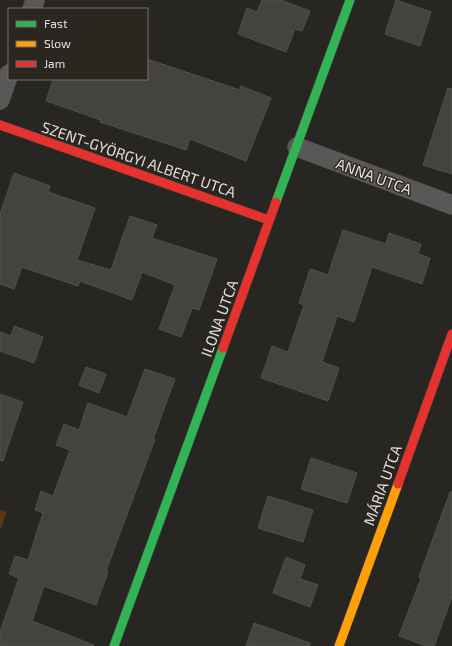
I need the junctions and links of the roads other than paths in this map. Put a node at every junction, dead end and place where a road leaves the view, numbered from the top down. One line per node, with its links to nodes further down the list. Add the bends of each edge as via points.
1 (350, 0): 5 (street, ILONA UTCA)
2 (8, 77): 3 (street)
3 (0, 100)
4 (0, 125): 7 (street, SZENT-GYÖRGYI ALBERT UTCA)
5 (297, 147): 6 (street, ANNA UTCA); 7 (street, ILONA UTCA)
6 (452, 205)
7 (269, 220): 9 (street, ILONA UTCA)
8 (452, 334): 10 (street, MÁRIA UTCA)
9 (114, 646)
10 (339, 646)

